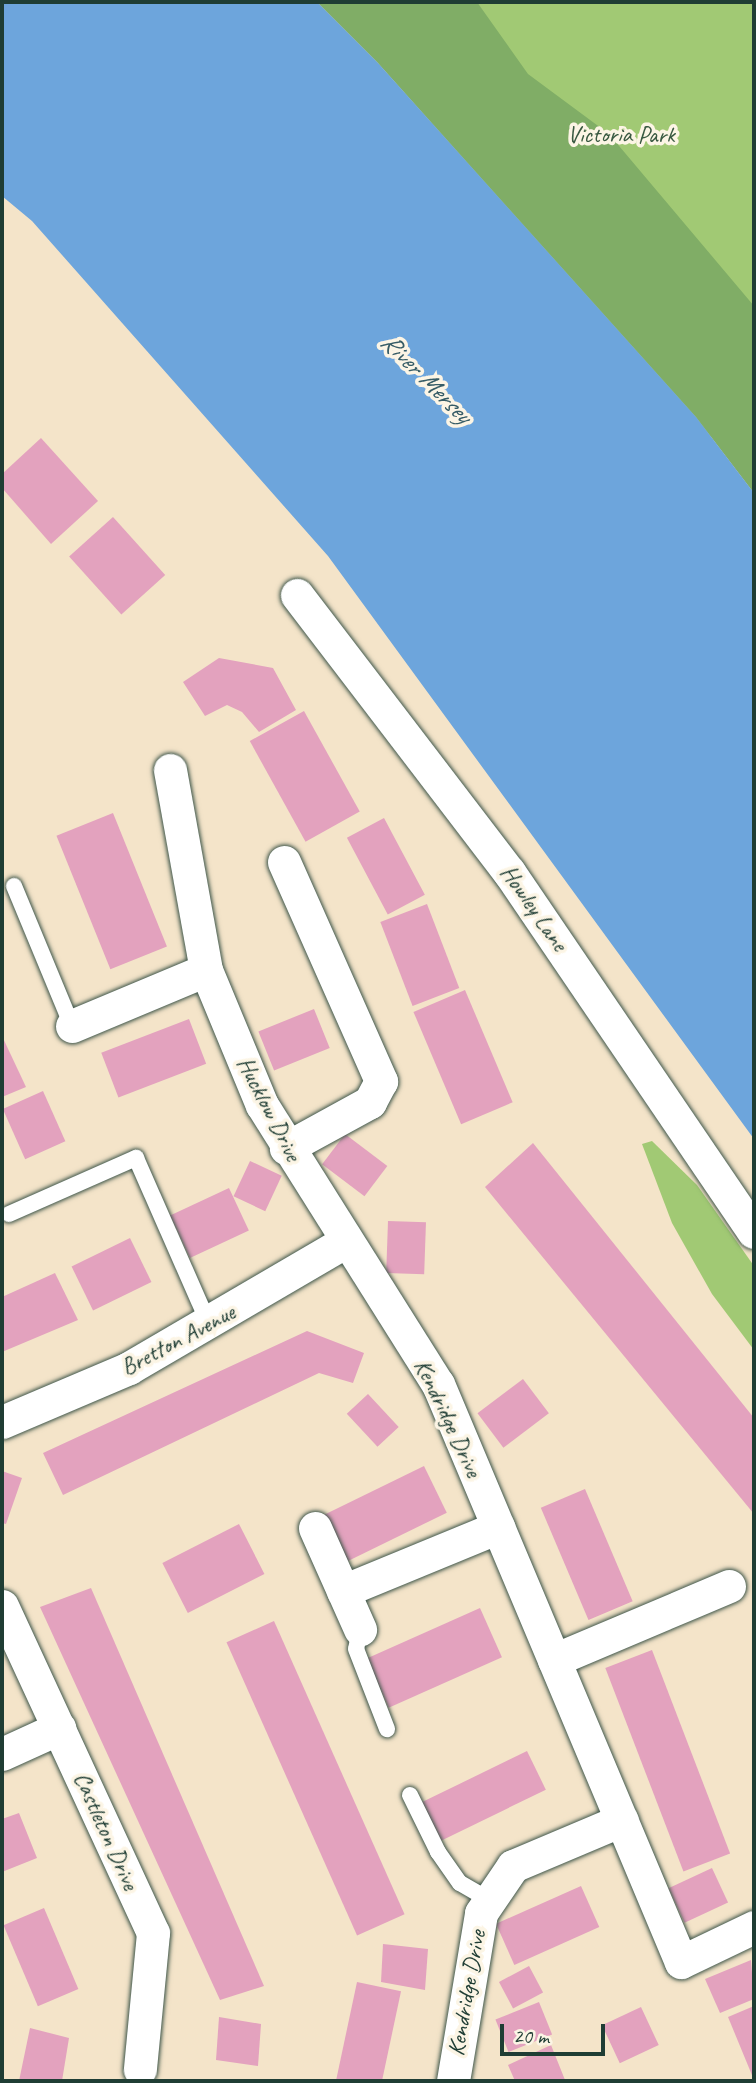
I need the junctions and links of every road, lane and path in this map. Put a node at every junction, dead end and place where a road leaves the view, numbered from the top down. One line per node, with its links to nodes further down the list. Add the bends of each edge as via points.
1 (297, 595): 9 (street, Howley Lane, via 509,872)
2 (170, 770): 5 (street, Hucklow Drive)
3 (284, 862): 7 (street, via 381,1081 370,1102)
4 (14, 886): 6 (lane)
5 (206, 970): 6 (street); 7 (street, Hucklow Drive, via 262,1105)
6 (72, 1026)
7 (286, 1148): 10 (street, Hucklow Drive)
8 (9, 1214): 11 (lane, via 136,1158)
9 (754, 1233)
10 (346, 1241): 11 (street, Bretton Avenue); 13 (street, Kendridge Drive, via 438,1384)
11 (209, 1324): 12 (street, Bretton Avenue, via 129,1368)
12 (2, 1422)
13 (498, 1527): 16 (street); 19 (street, Kendridge Drive)
14 (315, 1528): 16 (street)
15 (729, 1586): 19 (street)
16 (343, 1591): 18 (street)
17 (2, 1606): 20 (street, Castleton Drive)
18 (360, 1629): 21 (lane, via 356,1649)
19 (554, 1660): 24 (street, Kendridge Drive)
20 (60, 1728): 22 (street); 27 (street, Castleton Drive, via 153,1933)
21 (387, 1729)
22 (2, 1754)
23 (410, 1795): 25 (lane, via 460,1884)
24 (622, 1820): 25 (street, Kendridge Drive, via 513,1866); 26 (street, Kendridge Drive, via 681,1962)
25 (489, 1900): 28 (street, Kendridge Drive, via 481,1913)
26 (754, 1927)
27 (139, 2069)
28 (453, 2081)

